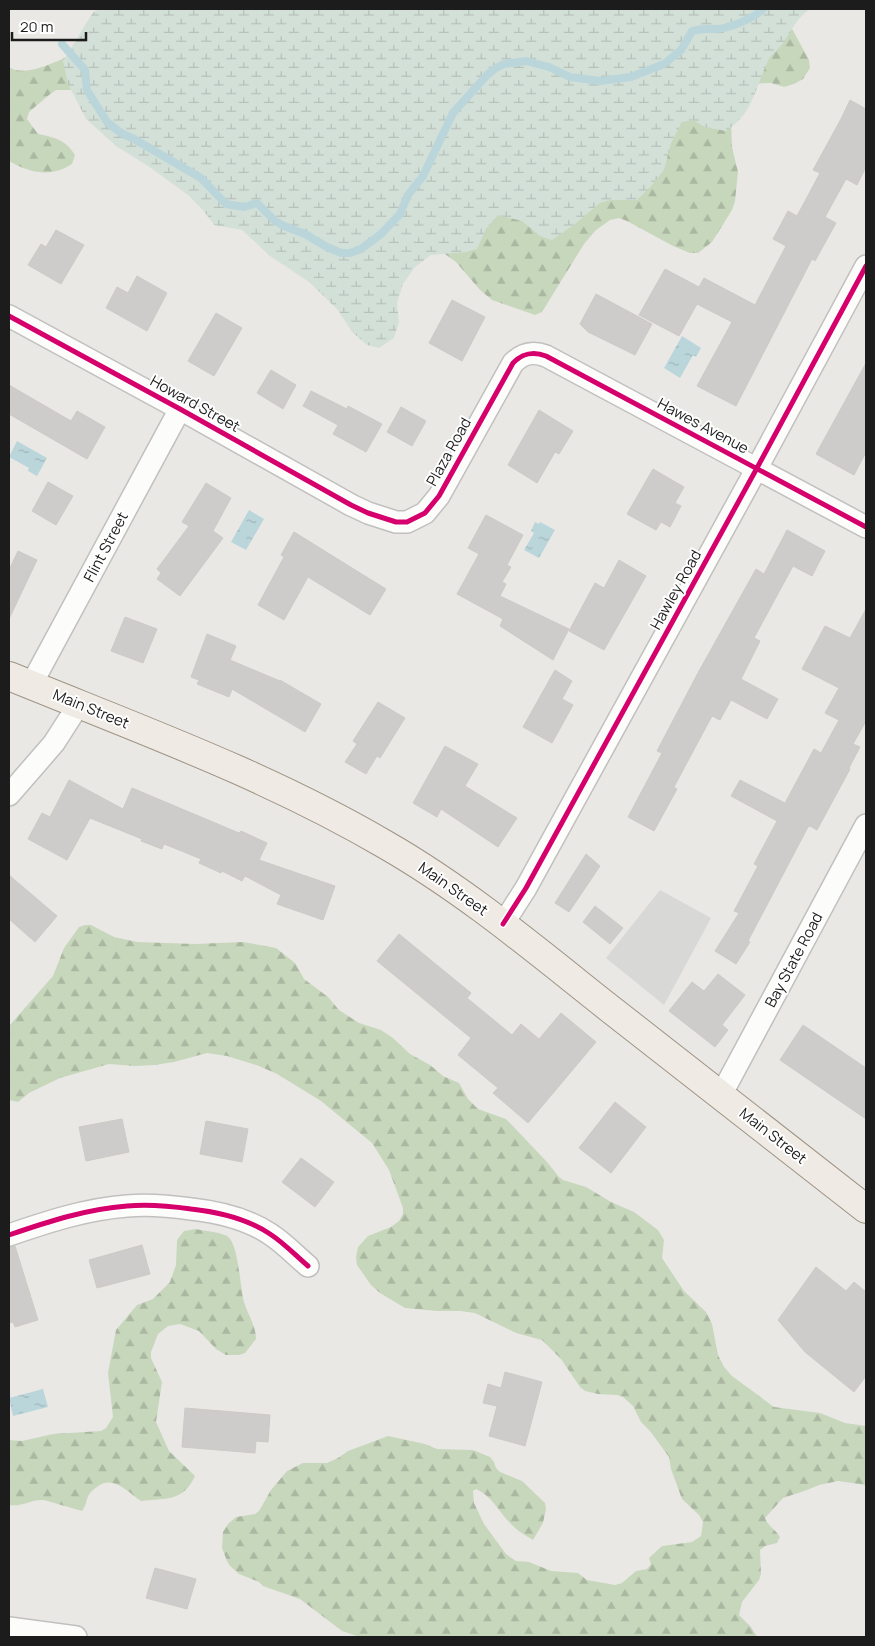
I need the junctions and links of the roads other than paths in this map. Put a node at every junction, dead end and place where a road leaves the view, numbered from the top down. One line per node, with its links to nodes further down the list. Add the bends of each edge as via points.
1 (866, 266): 5 (street, Hawley Road)
2 (9, 316): 4 (street, Howard Street)
3 (526, 354): 5 (street, Hawes Avenue, via 546,356); 6 (street, Plaza Road, via 509,369 439,496 425,513 407,522 396,522)
4 (180, 409): 6 (street, Howard Street); 8 (street, Flint Street)
5 (757, 468): 7 (street, Hawes Avenue); 12 (street, Hawley Road, via 531,879)
6 (368, 513)
7 (866, 527)
8 (20, 681): 9 (main road, Main Street)
9 (79, 704): 10 (street, via 54,743); 12 (main road, Main Street, via 317,808 410,859)
10 (9, 795)
11 (866, 825): 13 (street, Bay State Road)
12 (503, 924): 13 (main road, Main Street)
13 (721, 1095): 14 (main road, Main Street)
14 (866, 1209)
15 (9, 1235): 16 (street, via 90,1211 156,1205 226,1214 270,1234)
16 (308, 1266)
17 (9, 1628): 18 (street)
18 (76, 1637)

